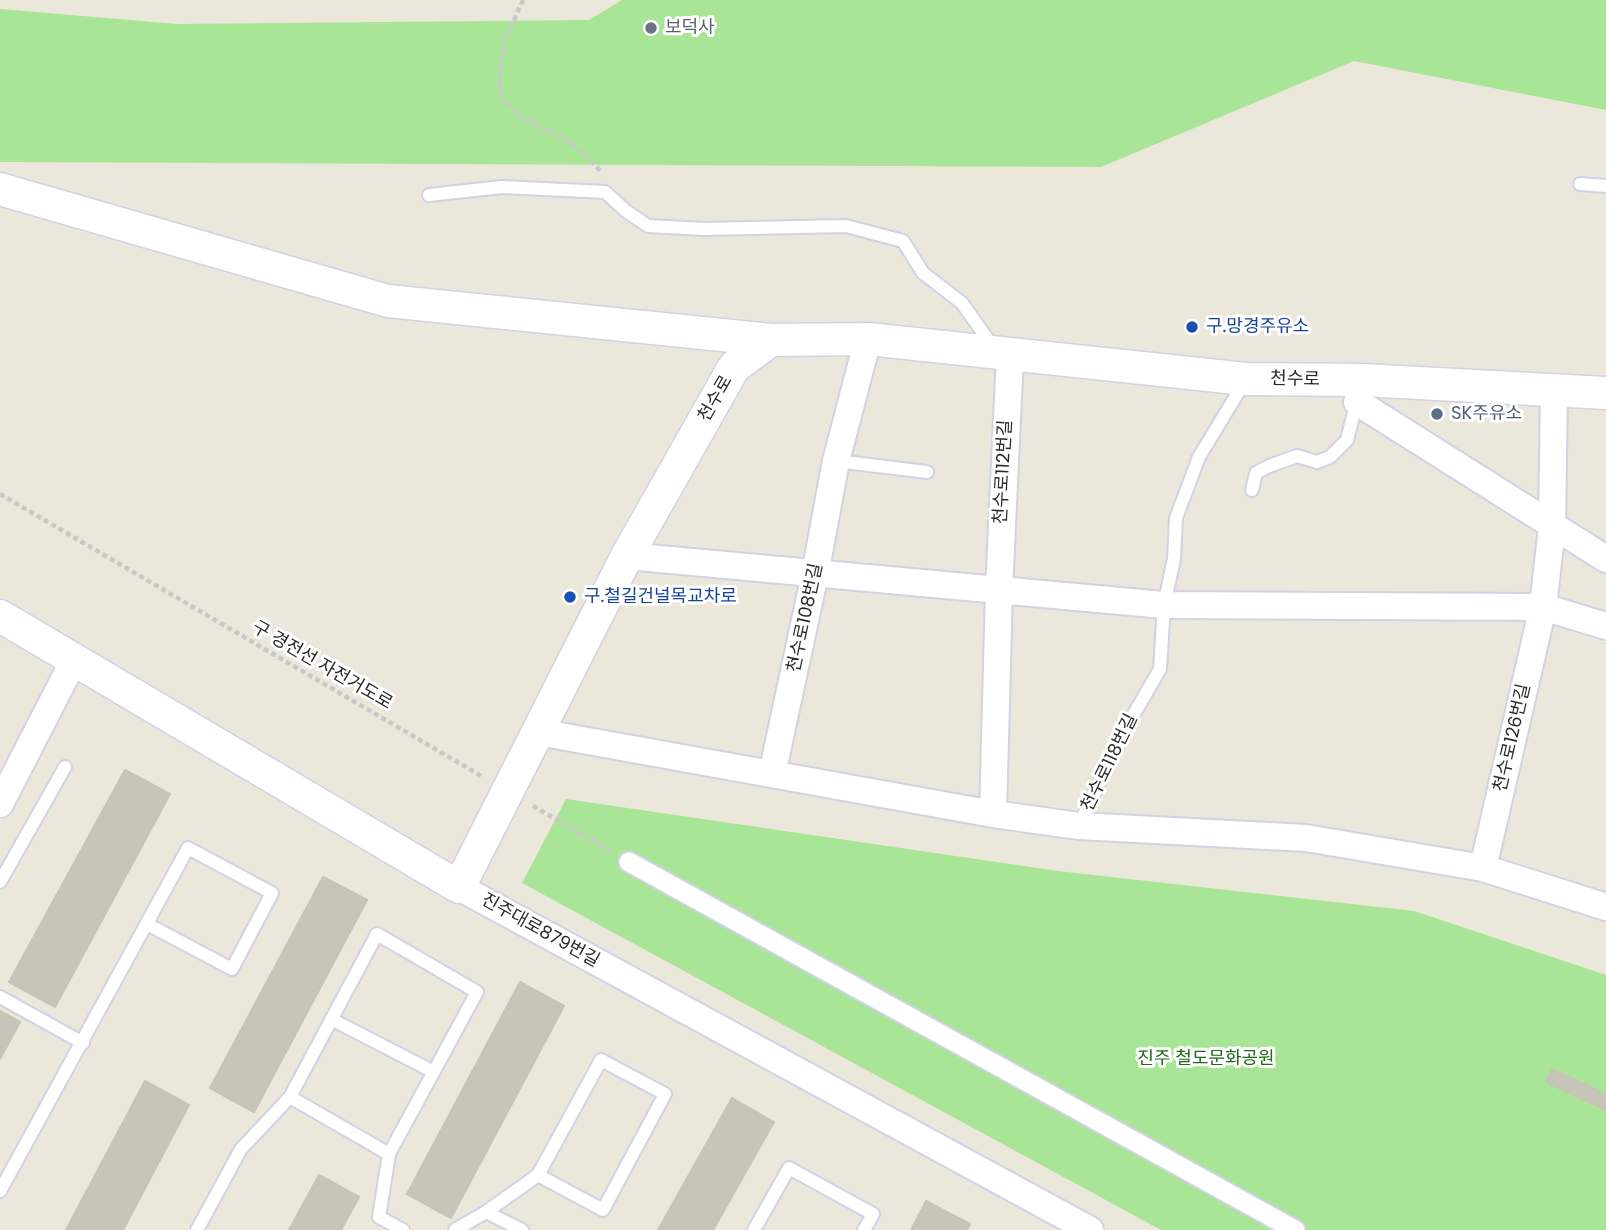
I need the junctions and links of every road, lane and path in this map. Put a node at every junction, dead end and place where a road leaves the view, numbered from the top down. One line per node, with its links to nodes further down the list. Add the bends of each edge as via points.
1 (523, 0): 5 (path, via 504,42 499,78 502,98 522,118 585,154 606,177)
2 (1580, 184): 3 (lane)
3 (1606, 186)
4 (0, 189): 8 (street, via 388,302)
5 (605, 192): 6 (lane, via 502,187); 9 (lane, via 648,226 846,226 903,241 923,273 962,303)
6 (429, 195)
7 (867, 339): 8 (street, 천수로); 9 (street, 천수로); 14 (street, 천수로108번길)
8 (771, 340): 19 (street, 천수로, via 734,367)
9 (1004, 354): 10 (street, 천수로); 22 (street, 천수로112번길)
10 (1246, 379): 12 (street, 천수로); 23 (lane, 천수로118번길, via 1199,457 1176,518 1174,559)
11 (1555, 390): 12 (street, 천수로); 13 (street, 천수로); 18 (street, 천수로126번길)
12 (1360, 391): 16 (lane, via 1347,440 1330,457 1317,462 1297,456 1269,466 1256,473); 18 (street)
13 (1606, 393)
14 (836, 461): 15 (lane); 21 (street, 천수로108번길)
15 (928, 472)
16 (1252, 490)
17 (0, 494): 31 (path, 구 경전선 자전거도로)
18 (1552, 527): 20 (street); 24 (street, 천수로126번길)
19 (626, 556): 21 (street); 28 (street, 천수로)
20 (1606, 559)
21 (816, 574): 22 (street); 30 (street, 천수로108번길)
22 (999, 590): 23 (street); 33 (street, 천수로112번길)
23 (1164, 605): 24 (street); 34 (lane, 천수로118번길, via 1160,669)
24 (1543, 607): 26 (street); 36 (street, 천수로126번길)
25 (0, 616): 27 (street, 진주대로879번길)
26 (1606, 626)
27 (74, 660): 32 (street); 38 (street, 진주대로879번길)
28 (538, 732): 30 (street); 31 (street, 천수로)
29 (65, 767): 37 (lane)
30 (772, 774): 33 (street)
31 (508, 792): 35 (path, 구 경전선 자전거도로); 38 (street, 천수로)
32 (0, 804)
33 (993, 814): 34 (street)
34 (1079, 826): 36 (street, 천수로118번길, via 1306,838)
35 (629, 862): 57 (street)
36 (1483, 869): 39 (street)
37 (0, 881)
38 (459, 887): 56 (street, 진주대로879번길)
39 (1606, 907)
40 (147, 924): 40 (lane, via 232,969 272,893 188,848); 43 (lane)
41 (0, 997): 43 (lane)
42 (331, 1019): 44 (lane); 44 (lane, via 377,934 477,992); 45 (lane)
43 (83, 1043): 48 (lane)
44 (432, 1071): 46 (lane)
45 (290, 1097): 46 (lane); 50 (lane, via 242,1149)
46 (389, 1154): 51 (lane, via 379,1217)
47 (538, 1175): 47 (lane, via 603,1210 665,1094 601,1060); 49 (lane)
48 (0, 1191)
49 (486, 1212): 52 (lane); 53 (lane)
50 (197, 1230)
51 (403, 1230)
52 (455, 1230)
53 (522, 1230)
54 (754, 1230): 55 (lane, via 789,1168 873,1214)
55 (864, 1230)
56 (1090, 1230)
57 (1295, 1230)

